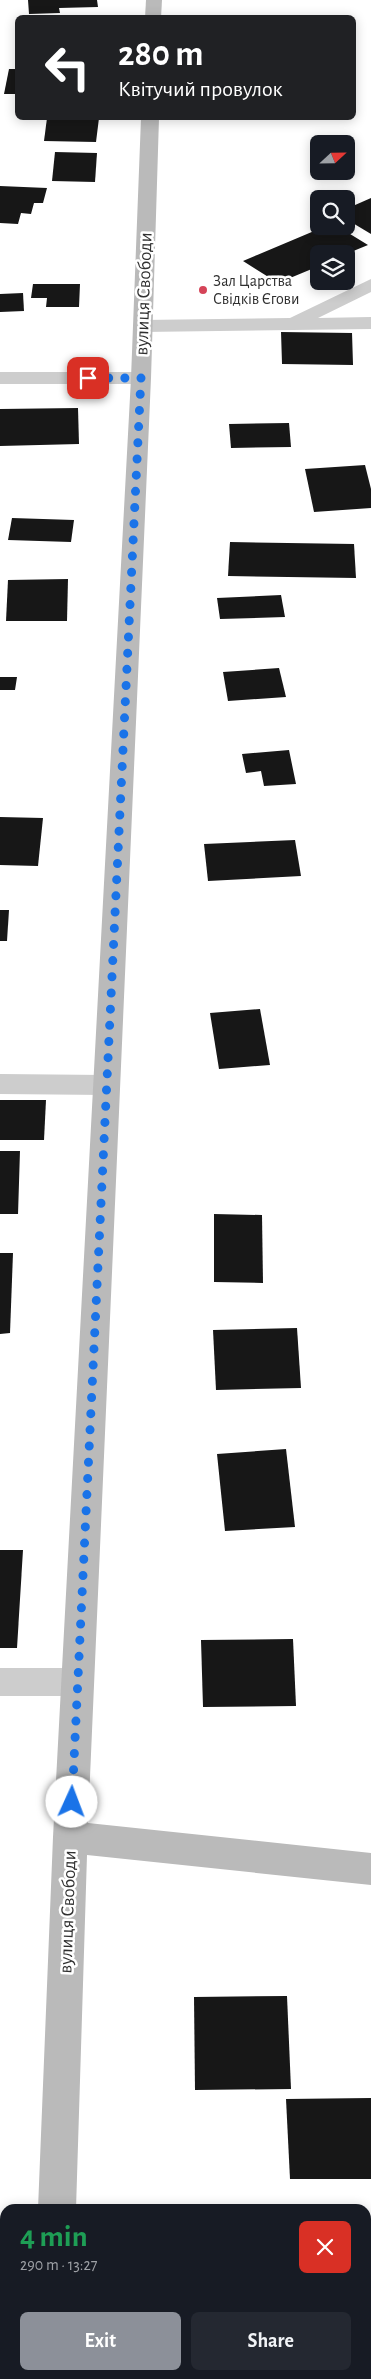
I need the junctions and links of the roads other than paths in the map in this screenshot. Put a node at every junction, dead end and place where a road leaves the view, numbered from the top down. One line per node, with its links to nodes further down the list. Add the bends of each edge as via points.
1 (154, 0): 2 (street)
2 (153, 15)
3 (150, 120): 7 (street, вулиця Свободи)
4 (371, 285): 5 (street)
5 (291, 323): 6 (street); 7 (street)
6 (371, 323)
7 (143, 326): 9 (street, вулиця Свободи)
8 (0, 378): 9 (street)
9 (141, 378): 11 (street, вулиця Свободи)
10 (0, 1084): 11 (street)
11 (106, 1085): 13 (street, вулиця Свободи)
12 (0, 1682): 13 (street)
13 (77, 1682): 14 (street, вулиця Свободи)
14 (70, 1837): 15 (street); 16 (street, вулиця Свободи)
15 (371, 1869)
16 (57, 2204)

